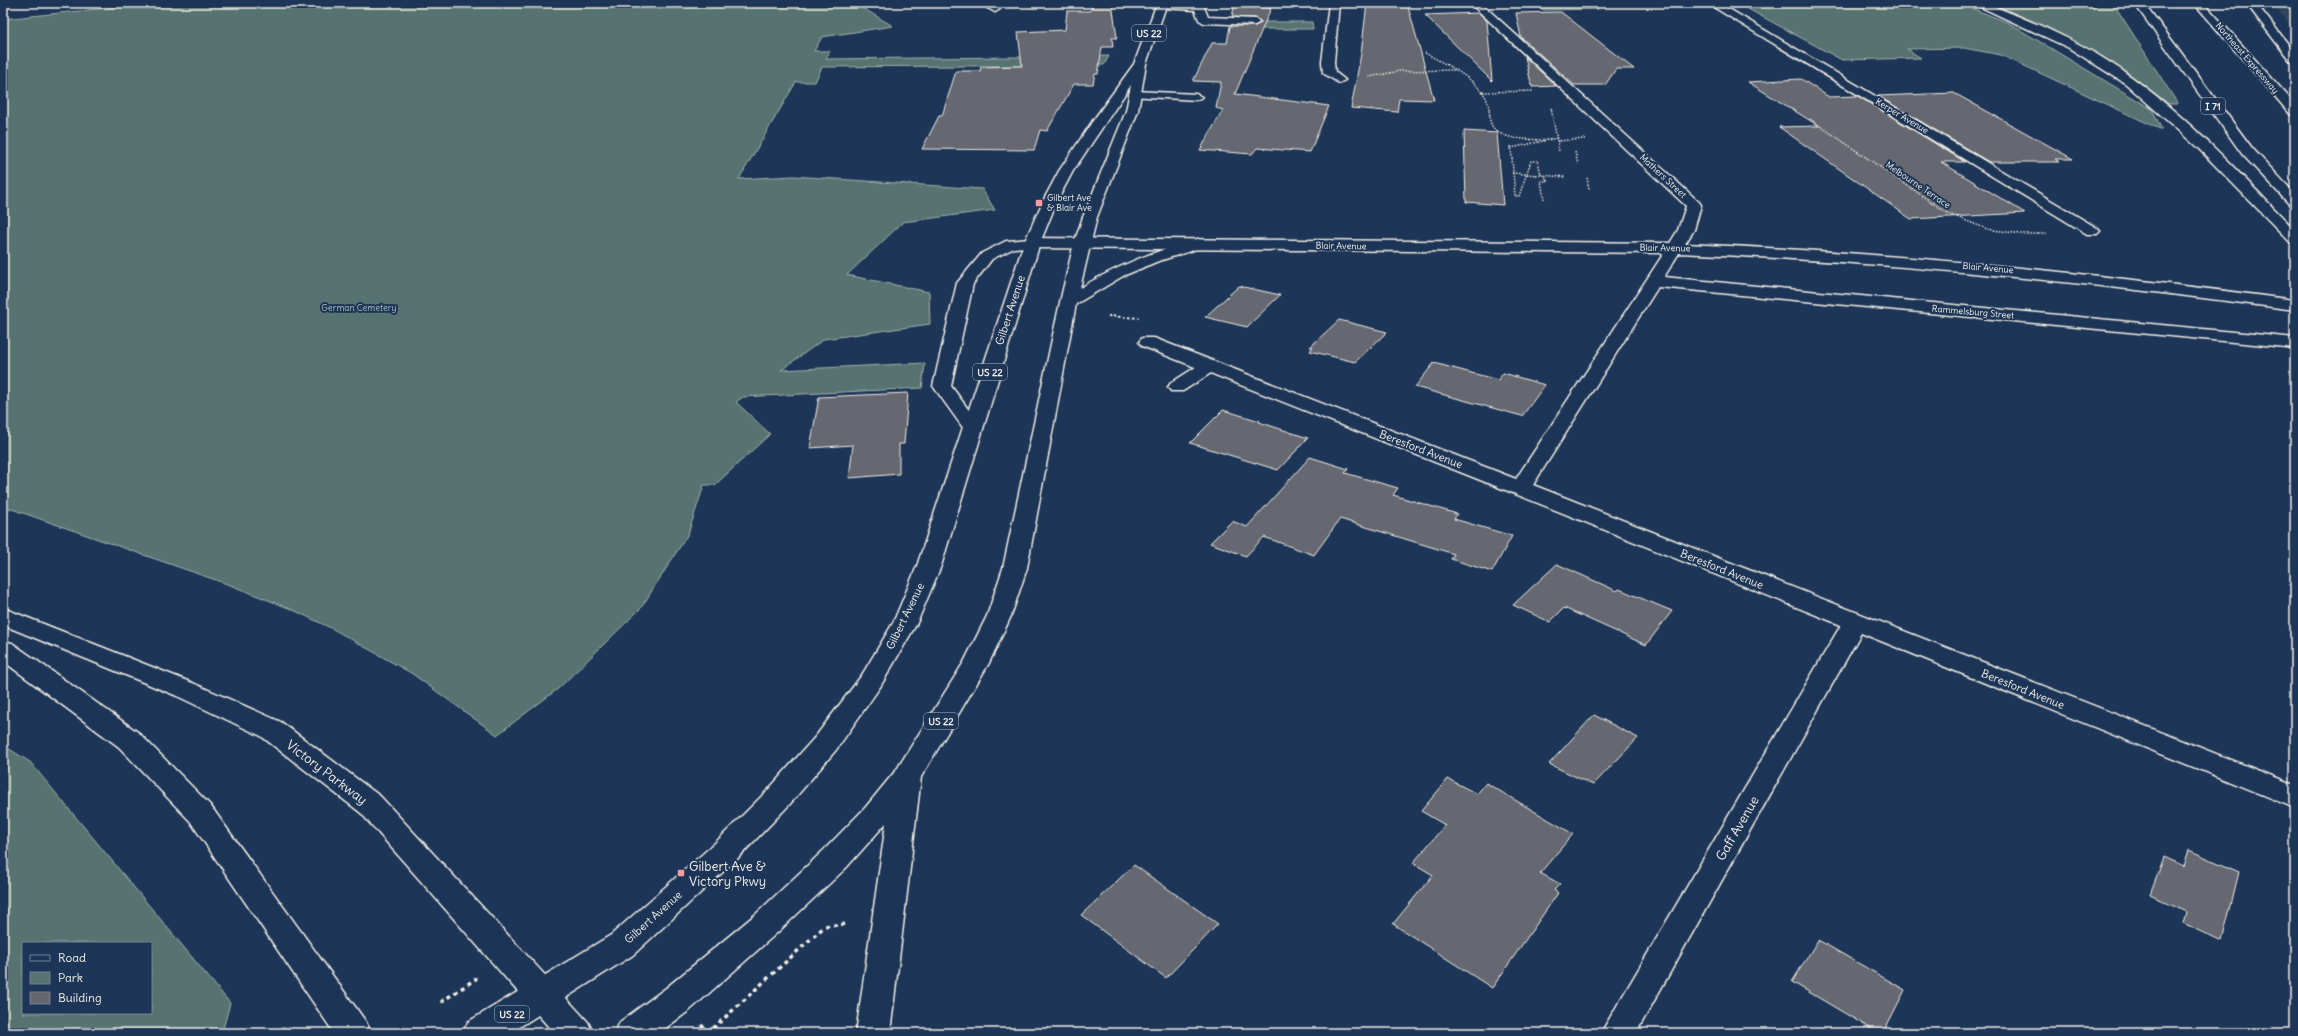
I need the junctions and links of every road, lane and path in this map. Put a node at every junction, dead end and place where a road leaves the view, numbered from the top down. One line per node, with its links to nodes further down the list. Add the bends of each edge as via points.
1 (983, 3): 10 (main road)
2 (1334, 3): 17 (main road, via 1328,62 1329,72)
3 (1475, 3): 46 (main road, Mathers Street, via 1694,205 1690,224)
4 (1712, 3): 40 (main road, Kerper Avenue)
5 (1977, 3): 42 (main road, via 2071,46 2103,63 2129,82 2172,116)
6 (2139, 3): 39 (main road, I 71, via 2247,151)
7 (2199, 3): 23 (main road, Northeast Expressway)
8 (2252, 3): 13 (main road)
9 (1162, 4): 11 (lane, via 1199,7 1204,20); 14 (main road, Gilbert Avenue / US 22)
10 (995, 9)
11 (1255, 22)
12 (1425, 53): 15 (path)
13 (2295, 60)
14 (1140, 64): 20 (main road, Gilbert Avenue / US 22); 43 (main road, Gilbert Avenue / US 22, via 1105,111 1056,188)
15 (1452, 70): 16 (path, via 1400,71); 19 (path)
16 (1369, 77)
17 (1339, 80)
18 (1537, 91): 19 (path)
19 (1482, 92): 27 (path, via 1490,104 1491,126 1495,130 1512,136)
20 (1135, 94): 21 (lane); 44 (main road, Gilbert Avenue / US 22, via 1132,111 1090,216)
21 (1196, 97)
22 (1551, 106): 25 (path)
23 (2295, 112)
24 (1810, 119): 41 (path, Melbourne Terrace, via 1948,214 1987,229 2021,234)
25 (1557, 139): 26 (path); 27 (path); 28 (path)
26 (1586, 139)
27 (1545, 140): 31 (path, via 1511,147)
28 (1559, 151)
29 (1575, 152): 30 (path)
30 (1578, 164)
31 (1512, 173): 32 (path); 32 (path, via 1515,196 1520,196)
32 (1527, 174): 33 (path); 33 (path, via 1531,160 1538,161)
33 (1541, 175): 34 (path)
34 (1546, 175): 35 (path); 38 (path, via 1547,181 1541,181)
35 (1565, 177)
36 (1587, 178): 37 (path)
37 (1589, 189)
38 (1544, 199)
39 (2295, 202)
40 (2092, 231)
41 (2048, 234)
42 (2295, 239)
43 (1032, 243): 44 (main road, Blair Avenue); 56 (main road, Gilbert Avenue / US 22); 56 (lane, via 1011,244 987,256 965,283 942,386)
44 (1082, 243): 45 (main road, Blair Avenue); 48 (main road, Gilbert Avenue / US 22)
45 (1198, 244): 46 (main road, Blair Avenue); 48 (main road, via 1150,259 1117,273)
46 (1674, 248): 47 (main road, Mathers Street); 49 (main road, Blair Avenue, via 1871,258 1996,268)
47 (1652, 281): 53 (main road, Rammelsburg Street); 57 (main road, Mathers Street)
48 (1068, 302): 61 (main road, Gilbert Avenue / US 22, via 1015,568 1000,616 976,663)
49 (2295, 305)
50 (1108, 316): 51 (path)
51 (1146, 319)
52 (1148, 342): 54 (main road, Beresford Avenue)
53 (2295, 343)
54 (1208, 367): 55 (lane); 57 (main road, Beresford Avenue)
55 (1177, 387)
56 (973, 428): 65 (main road, Gilbert Avenue / US 22, via 929,566 904,623 871,681 826,742 779,797 726,851 622,945)
57 (1521, 488): 59 (main road, Beresford Avenue)
58 (3, 616): 65 (main road, Victory Parkway, via 186,690 271,729 371,806)
59 (1855, 622): 62 (main road, Beresford Avenue); 73 (main road, Gaff Avenue)
60 (3, 649): 68 (main road, via 129,740 200,813)
61 (907, 776): 71 (main road, Gilbert Avenue / US 22, via 875,816 835,859 767,923); 72 (main road)
62 (2295, 797)
63 (847, 924): 67 (path, via 825,926 709,1032)
64 (478, 978): 66 (path)
65 (543, 994): 69 (main road, Gilbert Avenue / US 22); 70 (main road, Victory Parkway)
66 (441, 1002)
67 (700, 1024)
68 (354, 1033)
69 (480, 1033)
70 (576, 1033)
71 (632, 1033)
72 (873, 1033)
73 (1618, 1033)

